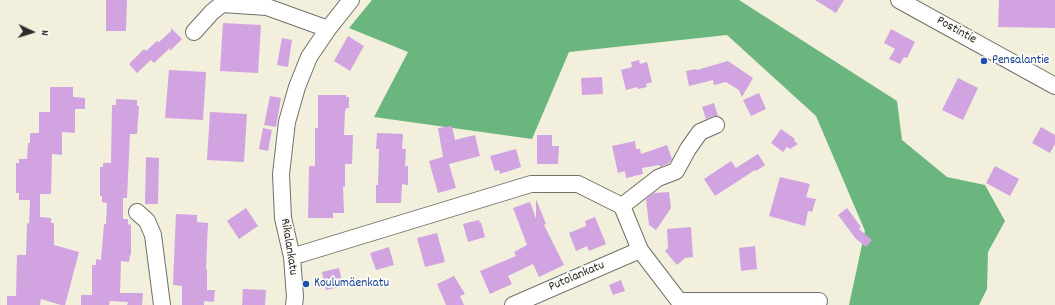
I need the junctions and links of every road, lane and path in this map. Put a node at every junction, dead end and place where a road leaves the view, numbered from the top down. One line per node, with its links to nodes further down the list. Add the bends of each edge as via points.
1 (351, 0): 4 (street, Rikalankatu)
2 (899, 0): 3 (street, Postintie)
3 (926, 7): 6 (street, Postintie)
4 (328, 29): 5 (street, via 267,7 222,4); 11 (street, Rikalankatu, via 309,57 287,122 281,189 283,218)
5 (194, 32)
6 (1055, 86)
7 (716, 125): 8 (street, via 700,132 676,171 658,178)
8 (622, 206): 10 (street); 11 (street, via 578,184 531,184)
9 (136, 212): 13 (street, via 147,222 153,235)
10 (640, 250): 12 (street, via 680,301); 15 (street, Putolankatu)
11 (292, 258): 14 (street, Rikalankatu)
12 (819, 301)
13 (162, 305)
14 (294, 305)
15 (513, 305)

